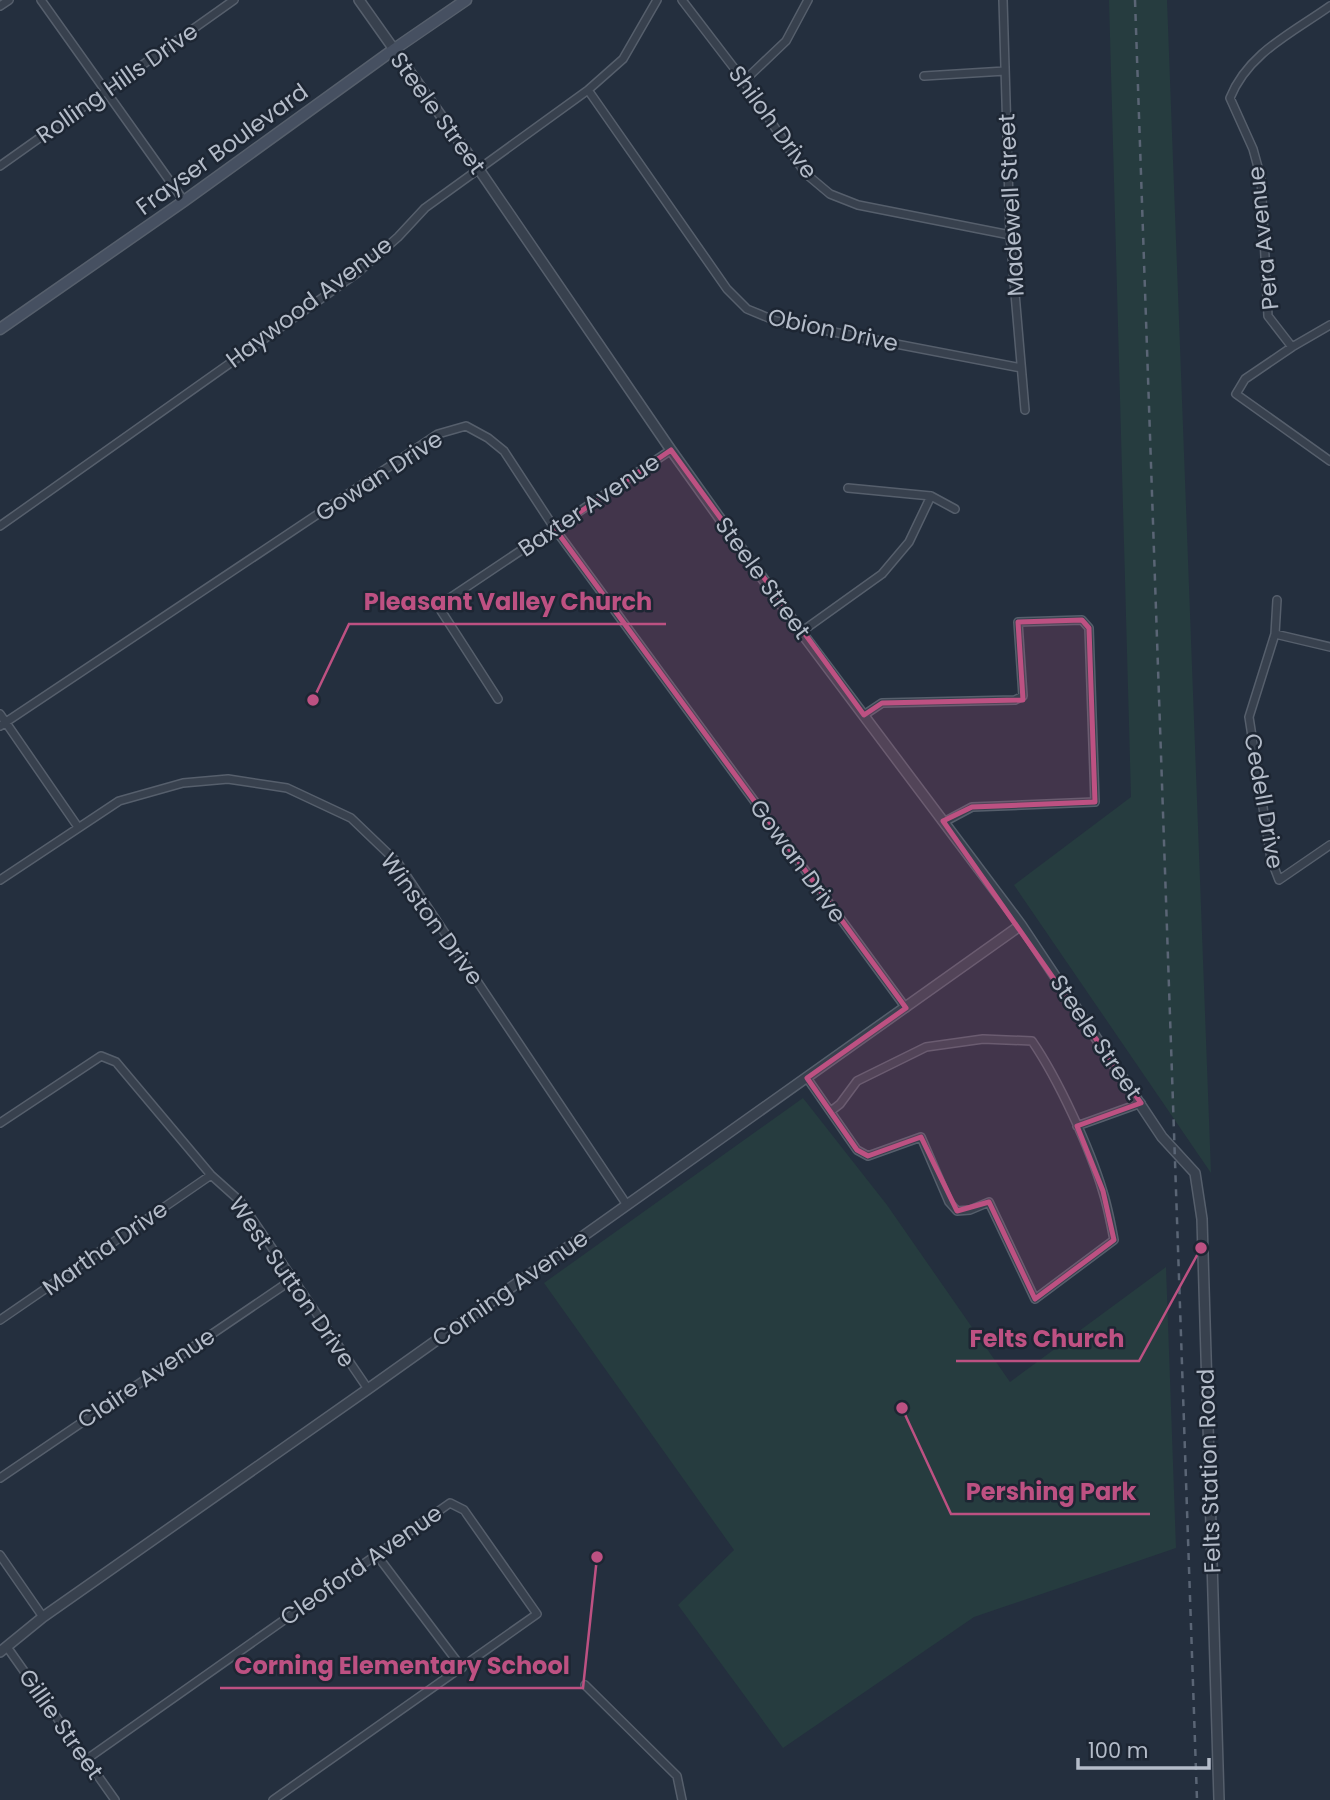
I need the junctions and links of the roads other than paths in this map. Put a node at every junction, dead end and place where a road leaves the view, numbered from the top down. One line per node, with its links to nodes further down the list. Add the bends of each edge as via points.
1 (9, 0): 10 (street)
2 (41, 0): 17 (street)
3 (234, 0): 17 (street, Rolling Hills Drive)
4 (359, 0): 12 (street, Steele Street)
5 (466, 0): 12 (main road, Frayser Boulevard)
6 (657, 0): 16 (street, Haywood Avenue, via 623,59)
7 (682, 0): 15 (street, Shiloh Drive)
8 (808, 0): 15 (street, via 786,41)
9 (1003, 0): 13 (street, Madewell Street)
10 (0, 6)
11 (1330, 6): 24 (street, Pera Avenue, via 1254,59 1230,98 1261,178 1268,316)
12 (393, 50): 19 (street, Steele Street); 20 (main road, Frayser Boulevard)
13 (1005, 71): 14 (street); 21 (street, Madewell Street)
14 (923, 76)
15 (744, 81): 21 (street, Shiloh Drive, via 804,173 830,194 858,205)
16 (588, 90): 19 (street, Haywood Avenue); 25 (street, Obion Drive, via 727,289 747,309 776,321)
17 (106, 91): 18 (street, Rolling Hills Drive); 20 (street)
18 (0, 166)
19 (478, 168): 27 (street, Steele Street); 32 (street, Haywood Avenue, via 425,208 356,274)
20 (184, 201): 23 (main road, Frayser Boulevard)
21 (1010, 236): 25 (street, Madewell Street)
22 (1330, 326): 24 (street)
23 (0, 329)
24 (1292, 347): 28 (street, via 1245,379 1236,394)
25 (1021, 368): 26 (street, Madewell Street)
26 (1025, 410)
27 (671, 450): 33 (street, Baxter Avenue); 35 (street, Steele Street)
28 (1330, 461)
29 (848, 488): 30 (street)
30 (931, 496): 31 (street); 35 (street, via 909,542 882,574)
31 (955, 509)
32 (0, 526)
33 (555, 529): 38 (street, Baxter Avenue, via 438,606); 41 (street, Gowan Drive, via 504,451 488,438 467,426 438,434); 47 (street, Gowan Drive)
34 (1277, 600): 36 (street, Cedell Drive)
35 (801, 632): 40 (street, Steele Street)
36 (1275, 634): 37 (street); 44 (street, Cedell Drive, via 1249,717 1271,859 1279,880)
37 (1330, 648)
38 (498, 699)
39 (0, 714): 41 (street)
40 (864, 715): 42 (street, Steele Street); 42 (street, via 882,702 1015,700 1023,696 1018,622 1082,620 1089,628 1095,802 972,807)
41 (4, 725): 43 (street)
42 (944, 822): 46 (street, Steele Street)
43 (78, 827): 45 (street, Winston Drive); 55 (street, Winston Drive, via 119,801 183,783 228,779 287,788 351,818 398,863)
44 (1330, 845)
45 (0, 880)
46 (1021, 925): 47 (street, Corning Avenue); 49 (street, Steele Street)
47 (906, 1008): 48 (street, Corning Avenue)
48 (807, 1079): 50 (street); 55 (street, Corning Avenue)
49 (1141, 1103): 52 (street); 53 (street, Steele Street)
50 (831, 1111): 52 (street, via 857,1082 926,1047 983,1039 1032,1041); 52 (street, via 858,1150 868,1156 921,1137 957,1211 989,1202 1035,1299 1114,1240 1103,1191)
51 (0, 1123): 54 (street, West Sutton Drive, via 100,1056 116,1062)
52 (1077, 1126)
53 (1175, 1150): 70 (street, Felts Station Road, via 1195,1173 1202,1219)
54 (211, 1175): 56 (street, West Sutton Drive, via 240,1201); 57 (street, Martha Drive)
55 (627, 1205): 58 (street, Corning Avenue)
56 (293, 1279): 58 (street, West Sutton Drive); 59 (street, Claire Avenue)
57 (0, 1320)
58 (368, 1389): 62 (street, Corning Avenue)
59 (0, 1478)
60 (0, 1555): 62 (street)
61 (376, 1555): 64 (street); 64 (street, Cleoford Avenue, via 450,1503 464,1510 537,1614); 66 (street, Cleoford Avenue)
62 (43, 1617): 63 (street, Corning Avenue)
63 (4, 1650): 66 (street, Gillie Street)
64 (462, 1668): 68 (street)
65 (585, 1685): 69 (street, via 677,1776)
66 (87, 1759): 67 (street, Gillie Street)
67 (115, 1800)
68 (273, 1800)
69 (682, 1800)
70 (1219, 1800)

